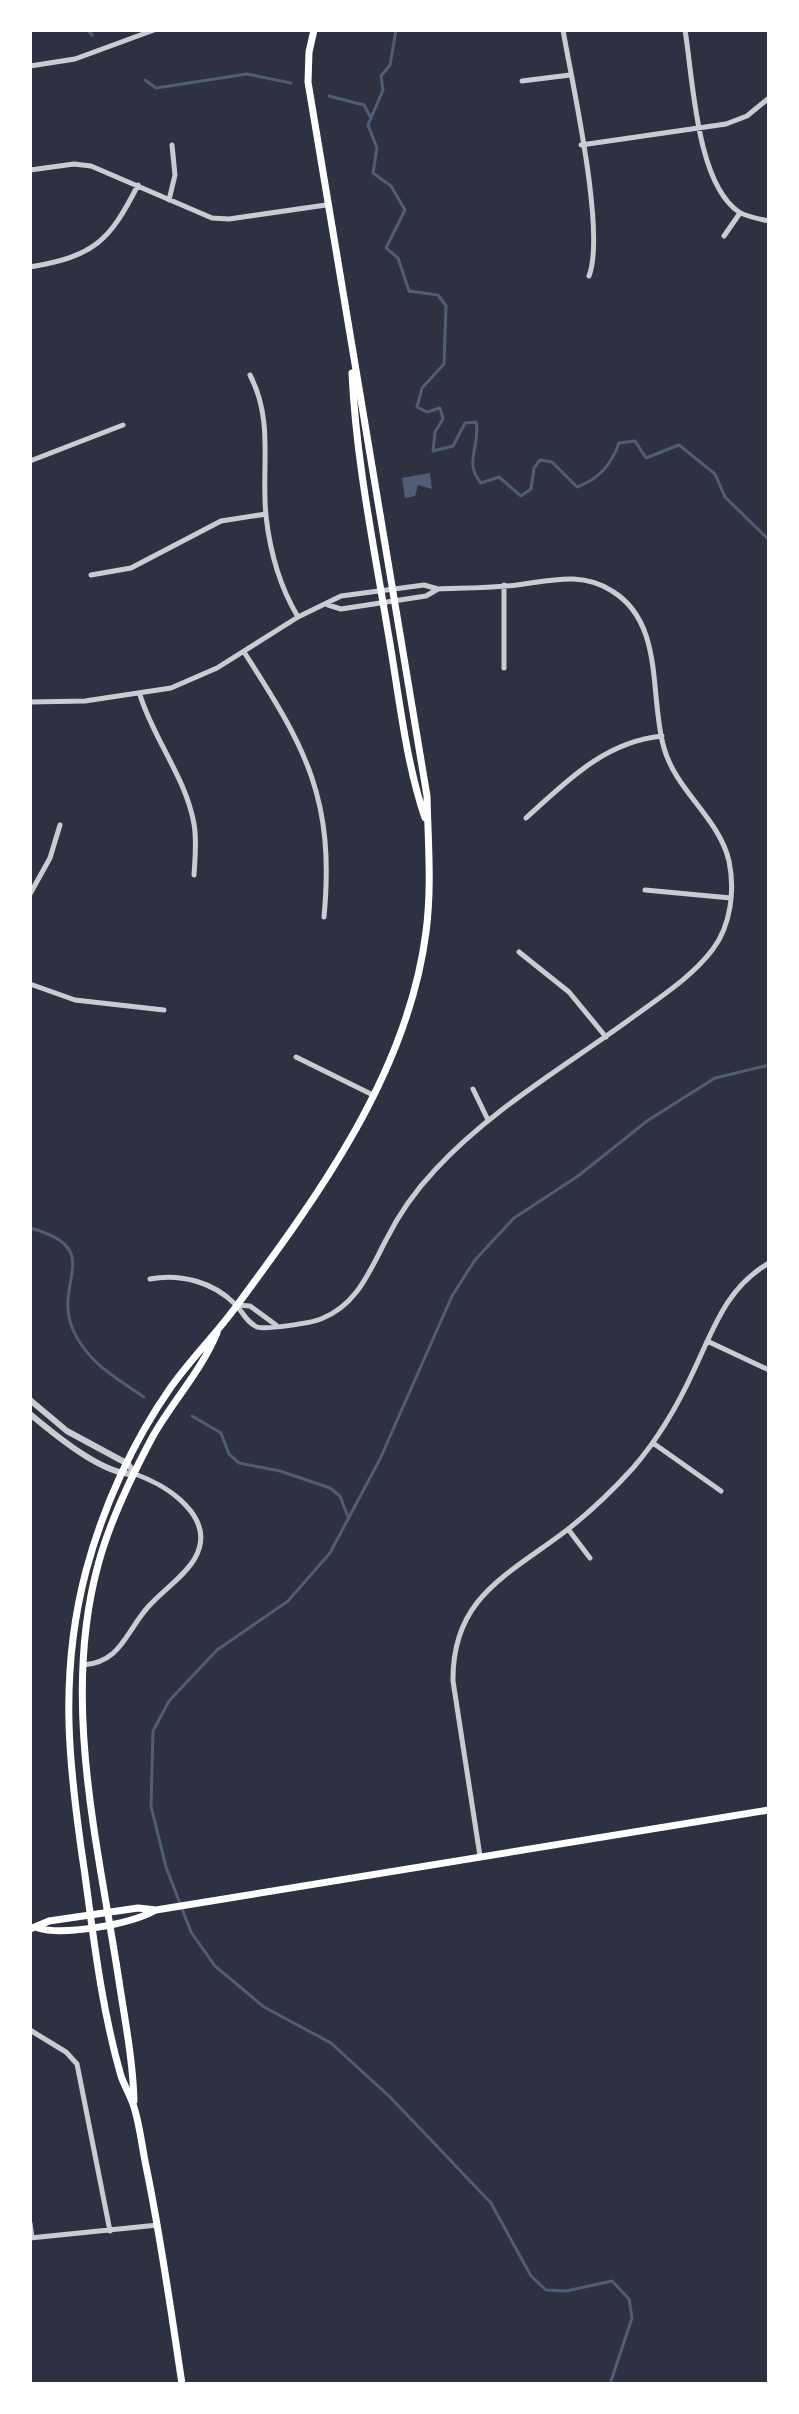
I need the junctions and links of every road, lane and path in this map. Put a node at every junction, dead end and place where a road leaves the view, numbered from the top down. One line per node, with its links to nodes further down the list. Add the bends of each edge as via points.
1 (154, 30): 5 (street, via 75,59)
2 (314, 30): 15 (main road, via 308,82)
3 (563, 30): 6 (street)
4 (685, 30): 9 (street)
5 (30, 66)
6 (570, 75): 7 (street); 11 (street)
7 (522, 81)
8 (769, 98): 9 (street, via 747,116)
9 (702, 129): 11 (street); 16 (street, via 711,176)
10 (172, 145): 14 (street, via 175,175)
11 (581, 145): 20 (street, via 596,247)
12 (30, 170): 13 (street, via 91,166)
13 (138, 185): 14 (street); 19 (street, via 120,221 94,249)
14 (169, 200): 15 (street, via 199,214 229,219)
15 (326, 205): 21 (main road)
16 (740, 213): 17 (street); 18 (street)
17 (769, 221)
18 (724, 236)
19 (30, 267)
20 (589, 276)
21 (351, 354): 28 (main road); 30 (main road)
22 (250, 375): 25 (street, via 266,428)
23 (123, 425): 24 (street)
24 (30, 461)
25 (266, 514): 26 (street, via 221,521 131,568); 34 (street, via 276,570)
26 (91, 575)
27 (504, 585): 29 (street); 36 (street); 39 (street, via 574,578 613,591 630,605 649,643)
28 (393, 588): 29 (street); 30 (street); 31 (main road)
29 (438, 589): 31 (street)
30 (381, 590): 32 (main road); 33 (street, via 341,596)
31 (395, 601): 32 (street); 41 (main road)
32 (383, 603): 33 (street, via 341,609); 41 (main road)
33 (327, 605): 34 (street)
34 (298, 617): 35 (street)
35 (244, 652): 37 (street, via 194,680); 47 (street, via 298,738 318,789 328,878)
36 (504, 668)
37 (140, 695): 38 (street); 43 (street, via 187,797 195,837)
38 (30, 702)
39 (662, 736): 40 (street, via 629,742 596,757); 46 (street, via 676,776 722,842 729,859)
40 (526, 818)
41 (427, 824): 54 (main road, via 426,934 406,1013)
42 (60, 825): 45 (street)
43 (194, 875)
44 (645, 890): 46 (street)
45 (30, 894)
46 (731, 898): 51 (street, via 726,924 708,955)
47 (324, 917)
48 (519, 952): 51 (street, via 569,992)
49 (30, 984): 50 (street, via 75,1000)
50 (164, 1010)
51 (606, 1037): 55 (street)
52 (296, 1057): 54 (street)
53 (473, 1089): 55 (street)
54 (373, 1095): 58 (main road, via 348,1144)
55 (488, 1120): 59 (street, via 420,1188 352,1299 320,1320)
56 (769, 1263): 61 (street, via 739,1285)
57 (150, 1279): 58 (street, via 184,1277)
58 (237, 1305): 59 (street, via 250,1306); 59 (street, via 244,1319 260,1329); 60 (main road)
59 (276, 1325)
60 (218, 1330): 66 (main road, via 168,1391); 67 (main road)
61 (707, 1341): 62 (street); 65 (street)
62 (769, 1370)
63 (30, 1400): 66 (street, via 79,1439)
64 (30, 1414): 68 (street)
65 (653, 1443): 69 (street); 70 (street)
66 (128, 1464): 67 (street); 68 (main road)
67 (135, 1474): 68 (street); 72 (main road, via 98,1564); 72 (street, via 187,1506 197,1527 198,1551 139,1617 111,1658)
68 (122, 1475): 77 (main road, via 87,1568 69,1672 69,1764)
69 (721, 1491)
70 (568, 1529): 71 (street); 74 (street, via 488,1588 458,1635 453,1681)
71 (590, 1558)
72 (82, 1665): 76 (main road, via 82,1736)
73 (769, 1810): 74 (main road)
74 (480, 1856): 75 (main road)
75 (156, 1910): 76 (main road); 78 (main road)
76 (109, 1913): 77 (main road); 78 (main road)
77 (90, 1915): 79 (main road); 80 (main road)
78 (110, 1923): 79 (main road); 82 (main road)
79 (92, 1926): 80 (main road, via 50,1932); 82 (main road, via 114,2043)
80 (34, 1928)
81 (30, 2030): 85 (street, via 77,2064)
82 (134, 2107): 84 (main road)
83 (30, 2223): 86 (street)
84 (158, 2225): 85 (street); 87 (main road)
85 (110, 2231): 86 (street)
86 (31, 2238)
87 (182, 2384)

